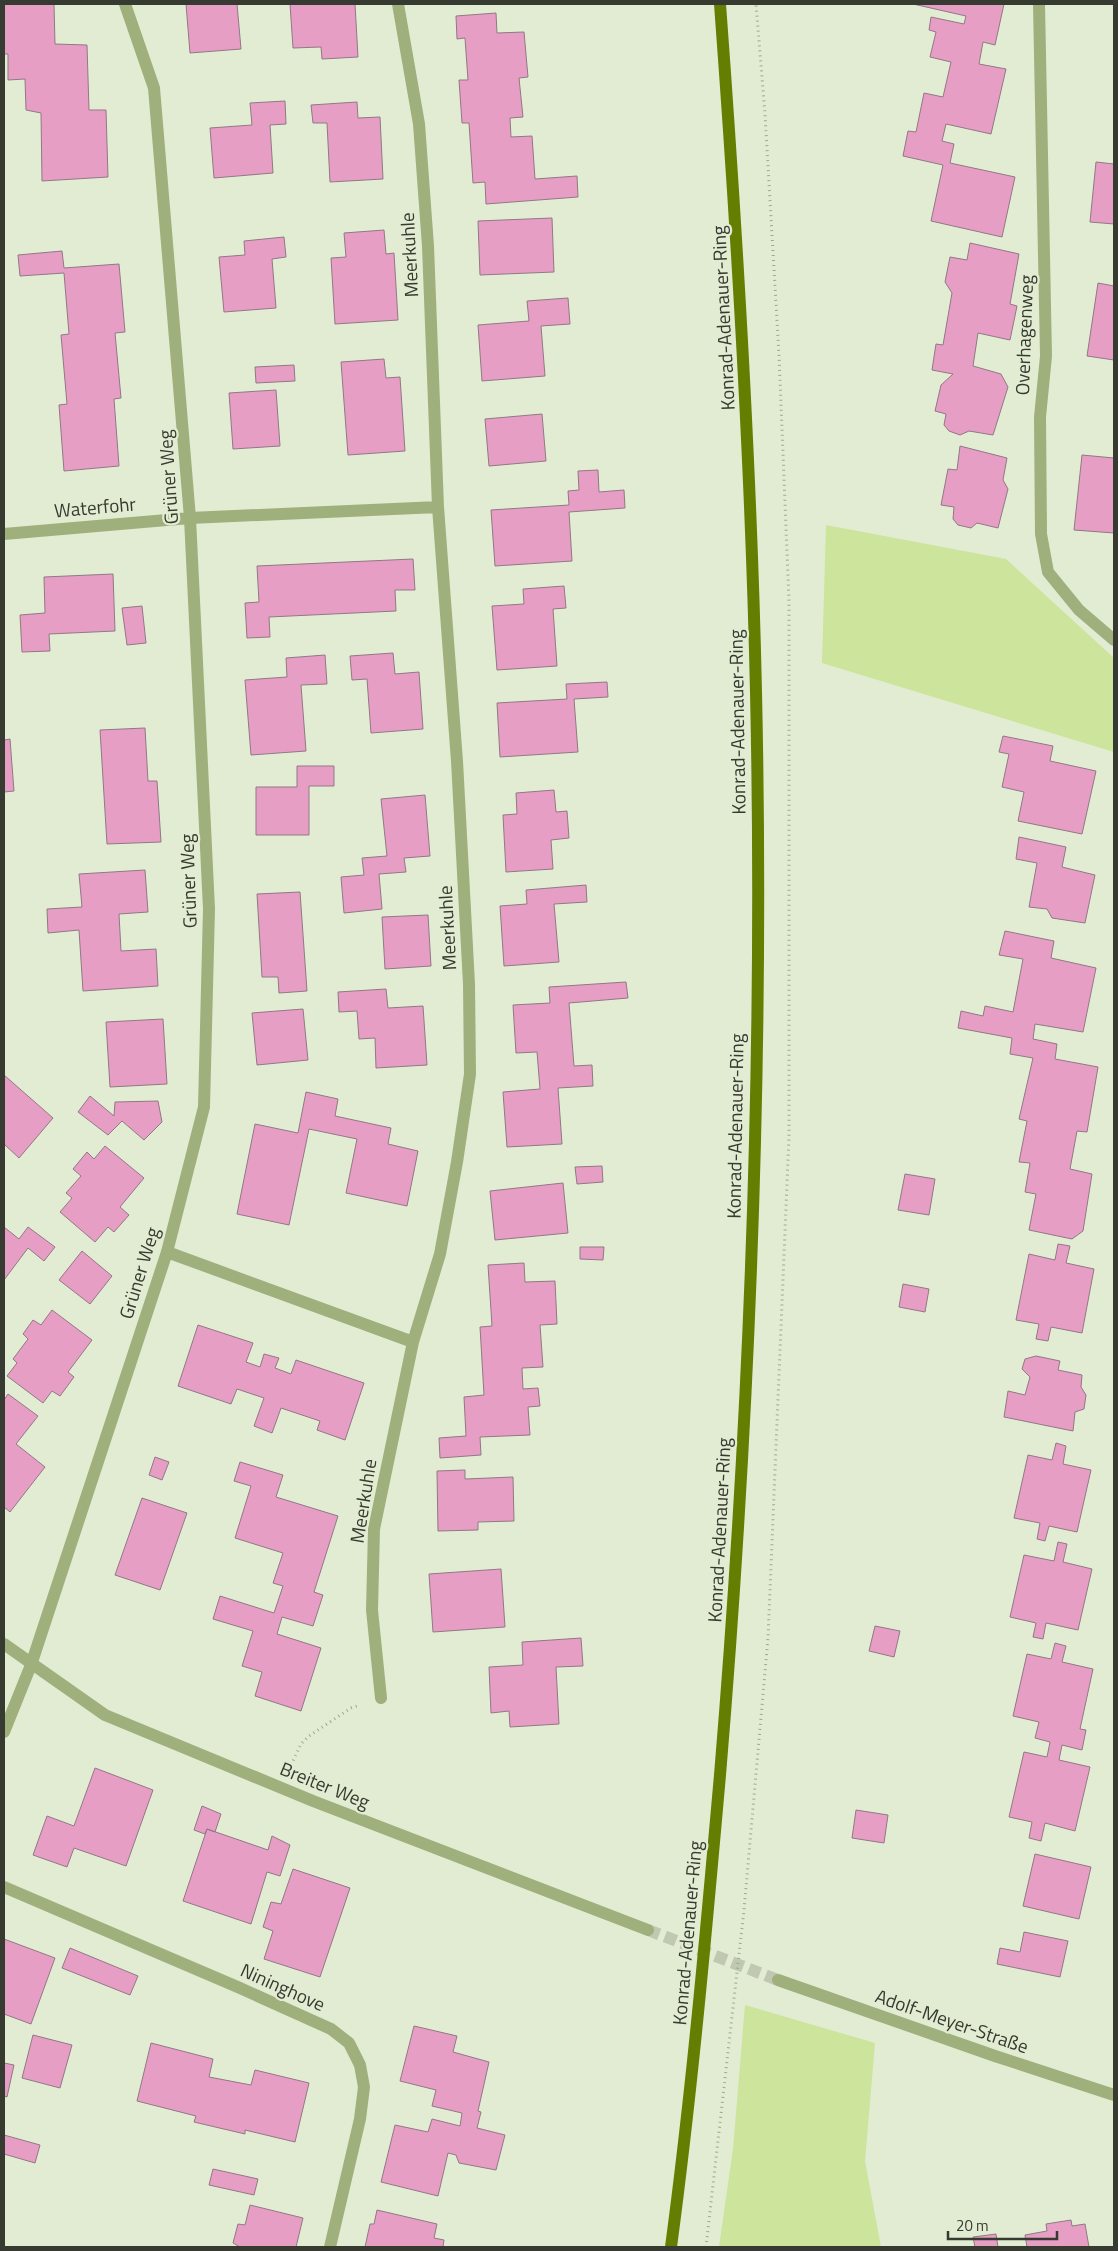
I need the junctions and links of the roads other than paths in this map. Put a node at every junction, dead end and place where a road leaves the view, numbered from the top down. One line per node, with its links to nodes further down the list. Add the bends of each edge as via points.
1 (124, 4): 6 (street, Grüner Weg, via 154,88)
2 (398, 4): 5 (street, Meerkuhle, via 419,133 428,246)
3 (720, 4): 20 (main road, Konrad-Adenauer-Ring, via 738,243 753,573 757,879 755,1137 735,1591 701,2001)
4 (1039, 4): 8 (street, Overhagenweg, via 1046,356 1040,417 1041,534 1048,572 1078,610)
5 (438, 507): 6 (street); 10 (street, Meerkuhle, via 458,760 470,1074 440,1254)
6 (190, 518): 7 (street, Waterfohr); 9 (street, Grüner Weg, via 209,909 204,1107)
7 (4, 534)
8 (1114, 640)
9 (167, 1252): 10 (street); 12 (street, Grüner Weg)
10 (414, 1342): 13 (street, Meerkuhle, via 374,1529 372,1610)
11 (4, 1644): 12 (street, Breiter Weg)
12 (31, 1665): 14 (street, Grüner Weg); 16 (street, Breiter Weg, via 105,1715 313,1801)
13 (381, 1698)
14 (4, 1732)
15 (4, 1887): 19 (street, Nininghove, via 331,2029 349,2043 360,2065 364,2087 360,2119)
16 (648, 1930)
17 (778, 1980): 18 (street, Adolf-Meyer-Straße)
18 (1114, 2095)
19 (330, 2247)
20 (671, 2247)

